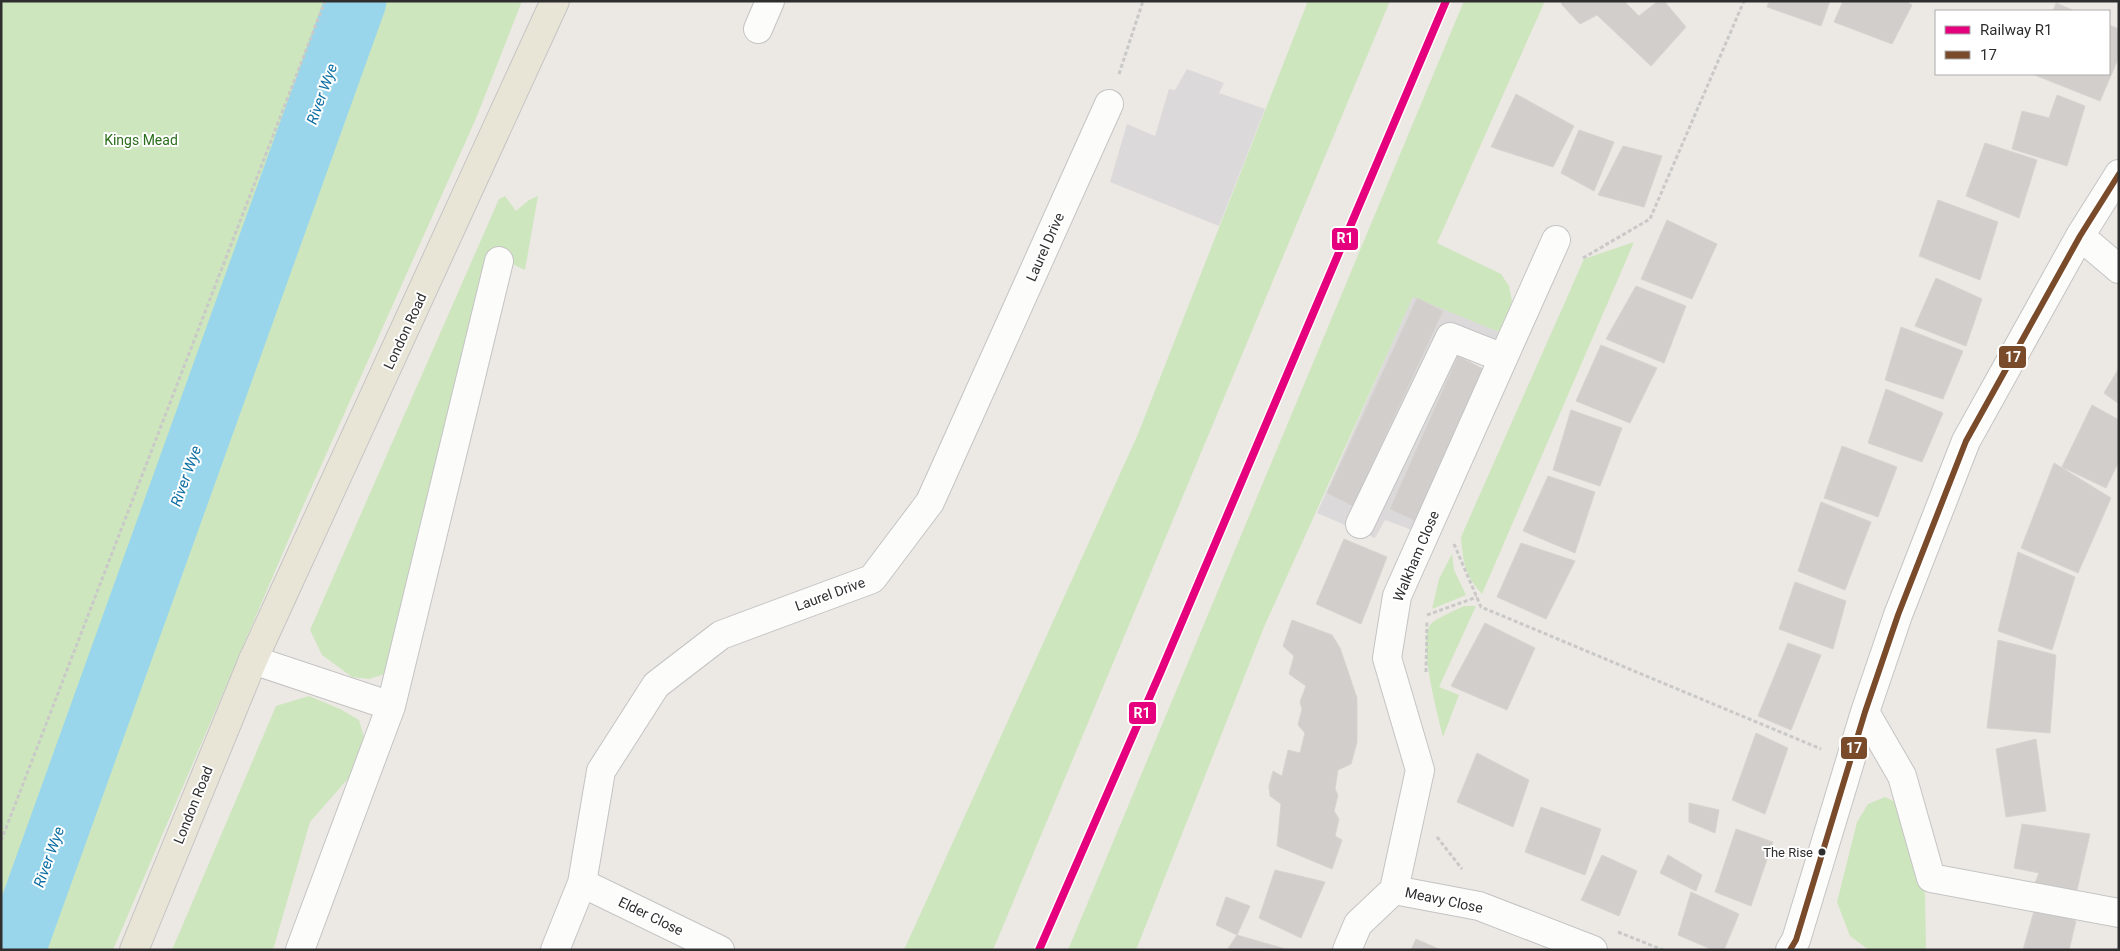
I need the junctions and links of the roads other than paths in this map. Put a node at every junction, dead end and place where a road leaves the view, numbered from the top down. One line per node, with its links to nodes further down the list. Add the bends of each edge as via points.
1 (555, 1): 12 (main road, London Road)
2 (770, 1): 3 (street)
3 (758, 29)
4 (1109, 104): 15 (street, Laurel Drive, via 930,502 872,579 721,635 656,685 600,771)
5 (2119, 174): 6 (street)
6 (2080, 236): 9 (street); 14 (street, via 1966,441 1898,615)
7 (1556, 240): 10 (street, Walkham Close)
8 (499, 261): 13 (street)
9 (2119, 269)
10 (1503, 358): 11 (street, via 1450,337); 16 (street, Walkham Close, via 1397,596 1387,658 1420,770)
11 (1360, 524)
12 (253, 660): 13 (street); 20 (main road, London Road)
13 (391, 706): 19 (street)
14 (1865, 712): 17 (street, via 1902,776 1931,878); 18 (street)
15 (582, 883): 21 (street, Laurel Drive); 22 (street, Elder Close)
16 (1394, 890): 23 (street, Meavy Close, via 1358,924); 24 (street, Meavy Close, via 1480,906)
17 (2119, 913)
18 (1799, 947)
19 (304, 949)
20 (134, 950)
21 (555, 950)
22 (720, 950)
23 (1347, 950)
24 (1593, 950)

